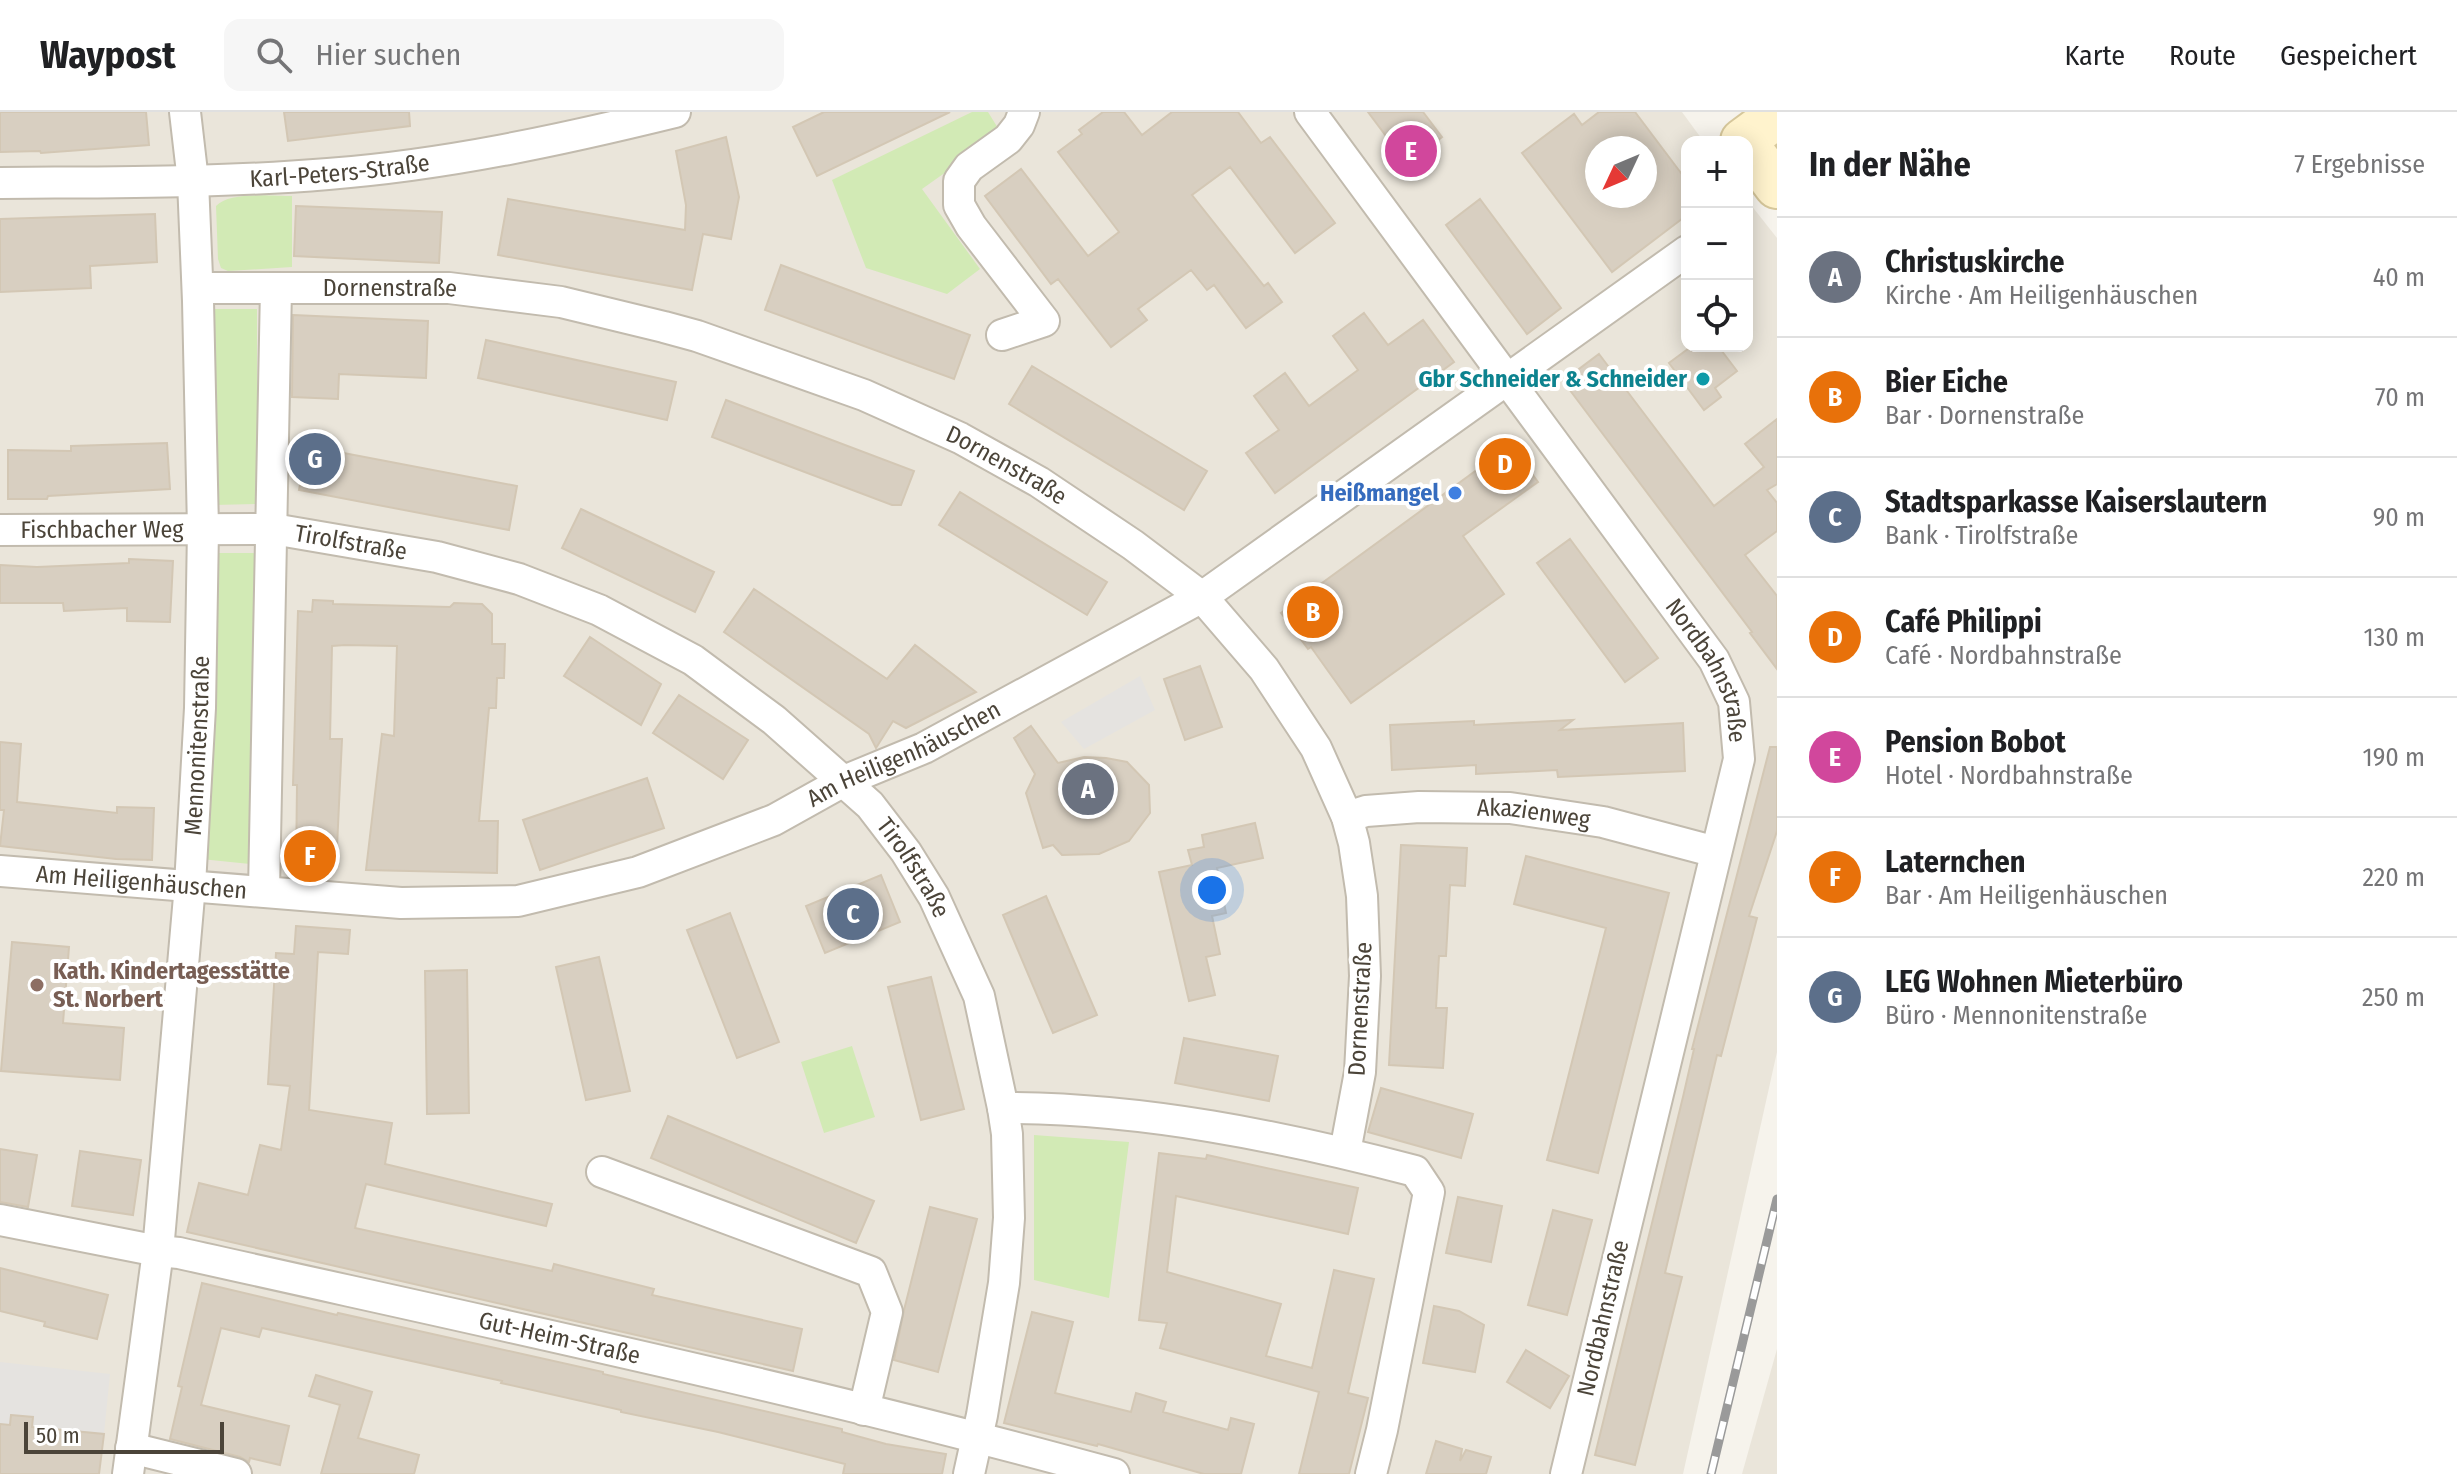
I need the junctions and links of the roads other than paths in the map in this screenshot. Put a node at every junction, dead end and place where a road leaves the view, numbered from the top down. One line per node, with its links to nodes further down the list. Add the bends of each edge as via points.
1 (185, 112): 6 (street, Mennonitenstraße)
2 (675, 112): 6 (street, Karl-Peters-Straße, via 453,158 329,174)
3 (1024, 112): 12 (street, via 1008,139 969,167 959,181 959,205 971,226 1044,321)
4 (1310, 112): 13 (street, Nordbahnstraße)
5 (1747, 131): 8 (main road)
6 (193, 181): 7 (street, Karl-Peters-Straße); 10 (street, Mennonitenstraße)
7 (0, 183)
8 (1777, 186)
9 (1681, 255): 13 (street, Am Heiligenhäuschen)
10 (198, 288): 11 (street, Dornenstraße); 14 (street, Mennonitenstraße)
11 (276, 288): 15 (street); 17 (street, Dornenstraße, via 480,291 561,302 697,336 864,395 960,438 1039,482)
12 (1002, 335)
13 (1508, 379): 17 (street, Am Heiligenhäuschen); 20 (street, Nordbahnstraße, via 1714,660 1734,702 1739,759)
14 (203, 529): 15 (street, Tirolfstraße); 16 (street, Fischbacher Weg); 22 (street, Mennonitenstraße)
15 (273, 529): 18 (street, Tirolfstraße, via 437,557 519,579 599,610 693,660); 23 (street)
16 (0, 530)
17 (1202, 597): 18 (street, Am Heiligenhäuschen, via 924,748); 19 (street, Dornenstraße, via 1282,695 1316,748)
18 (844, 781): 23 (street, Am Heiligenhäuschen, via 774,820 638,872 518,901 401,903); 24 (street, Tirolfstraße, via 870,805 934,897 979,996)
19 (1347, 817): 20 (street, Akazienweg, via 1419,807 1510,808 1603,822); 25 (street, Dornenstraße, via 1362,896 1365,976 1360,1072)
20 (1716, 852): 36 (street, Nordbahnstraße)
21 (0, 871): 22 (street, Am Heiligenhäuschen)
22 (190, 885): 23 (street, Am Heiligenhäuschen); 28 (street, Mennonitenstraße)
23 (264, 891)
24 (1003, 1108): 25 (street, via 1147,1117); 30 (street, Tirolfstraße, via 1009,1218 1004,1283)
25 (1345, 1152): 35 (street, via 1415,1171 1429,1192)
26 (602, 1172): 29 (street, via 871,1272 887,1312)
27 (0, 1220): 28 (street, Gut-Heim-Straße)
28 (158, 1251): 29 (street, Gut-Heim-Straße); 31 (street, Mennonitenstraße)
29 (864, 1410): 30 (street, Gut-Heim-Straße)
30 (976, 1436): 33 (street, Tirolfstraße); 34 (street, Gut-Heim-Straße)
31 (129, 1461): 32 (street)
32 (236, 1474)
33 (969, 1474)
34 (1114, 1474)
35 (1371, 1474)
36 (1566, 1474)

